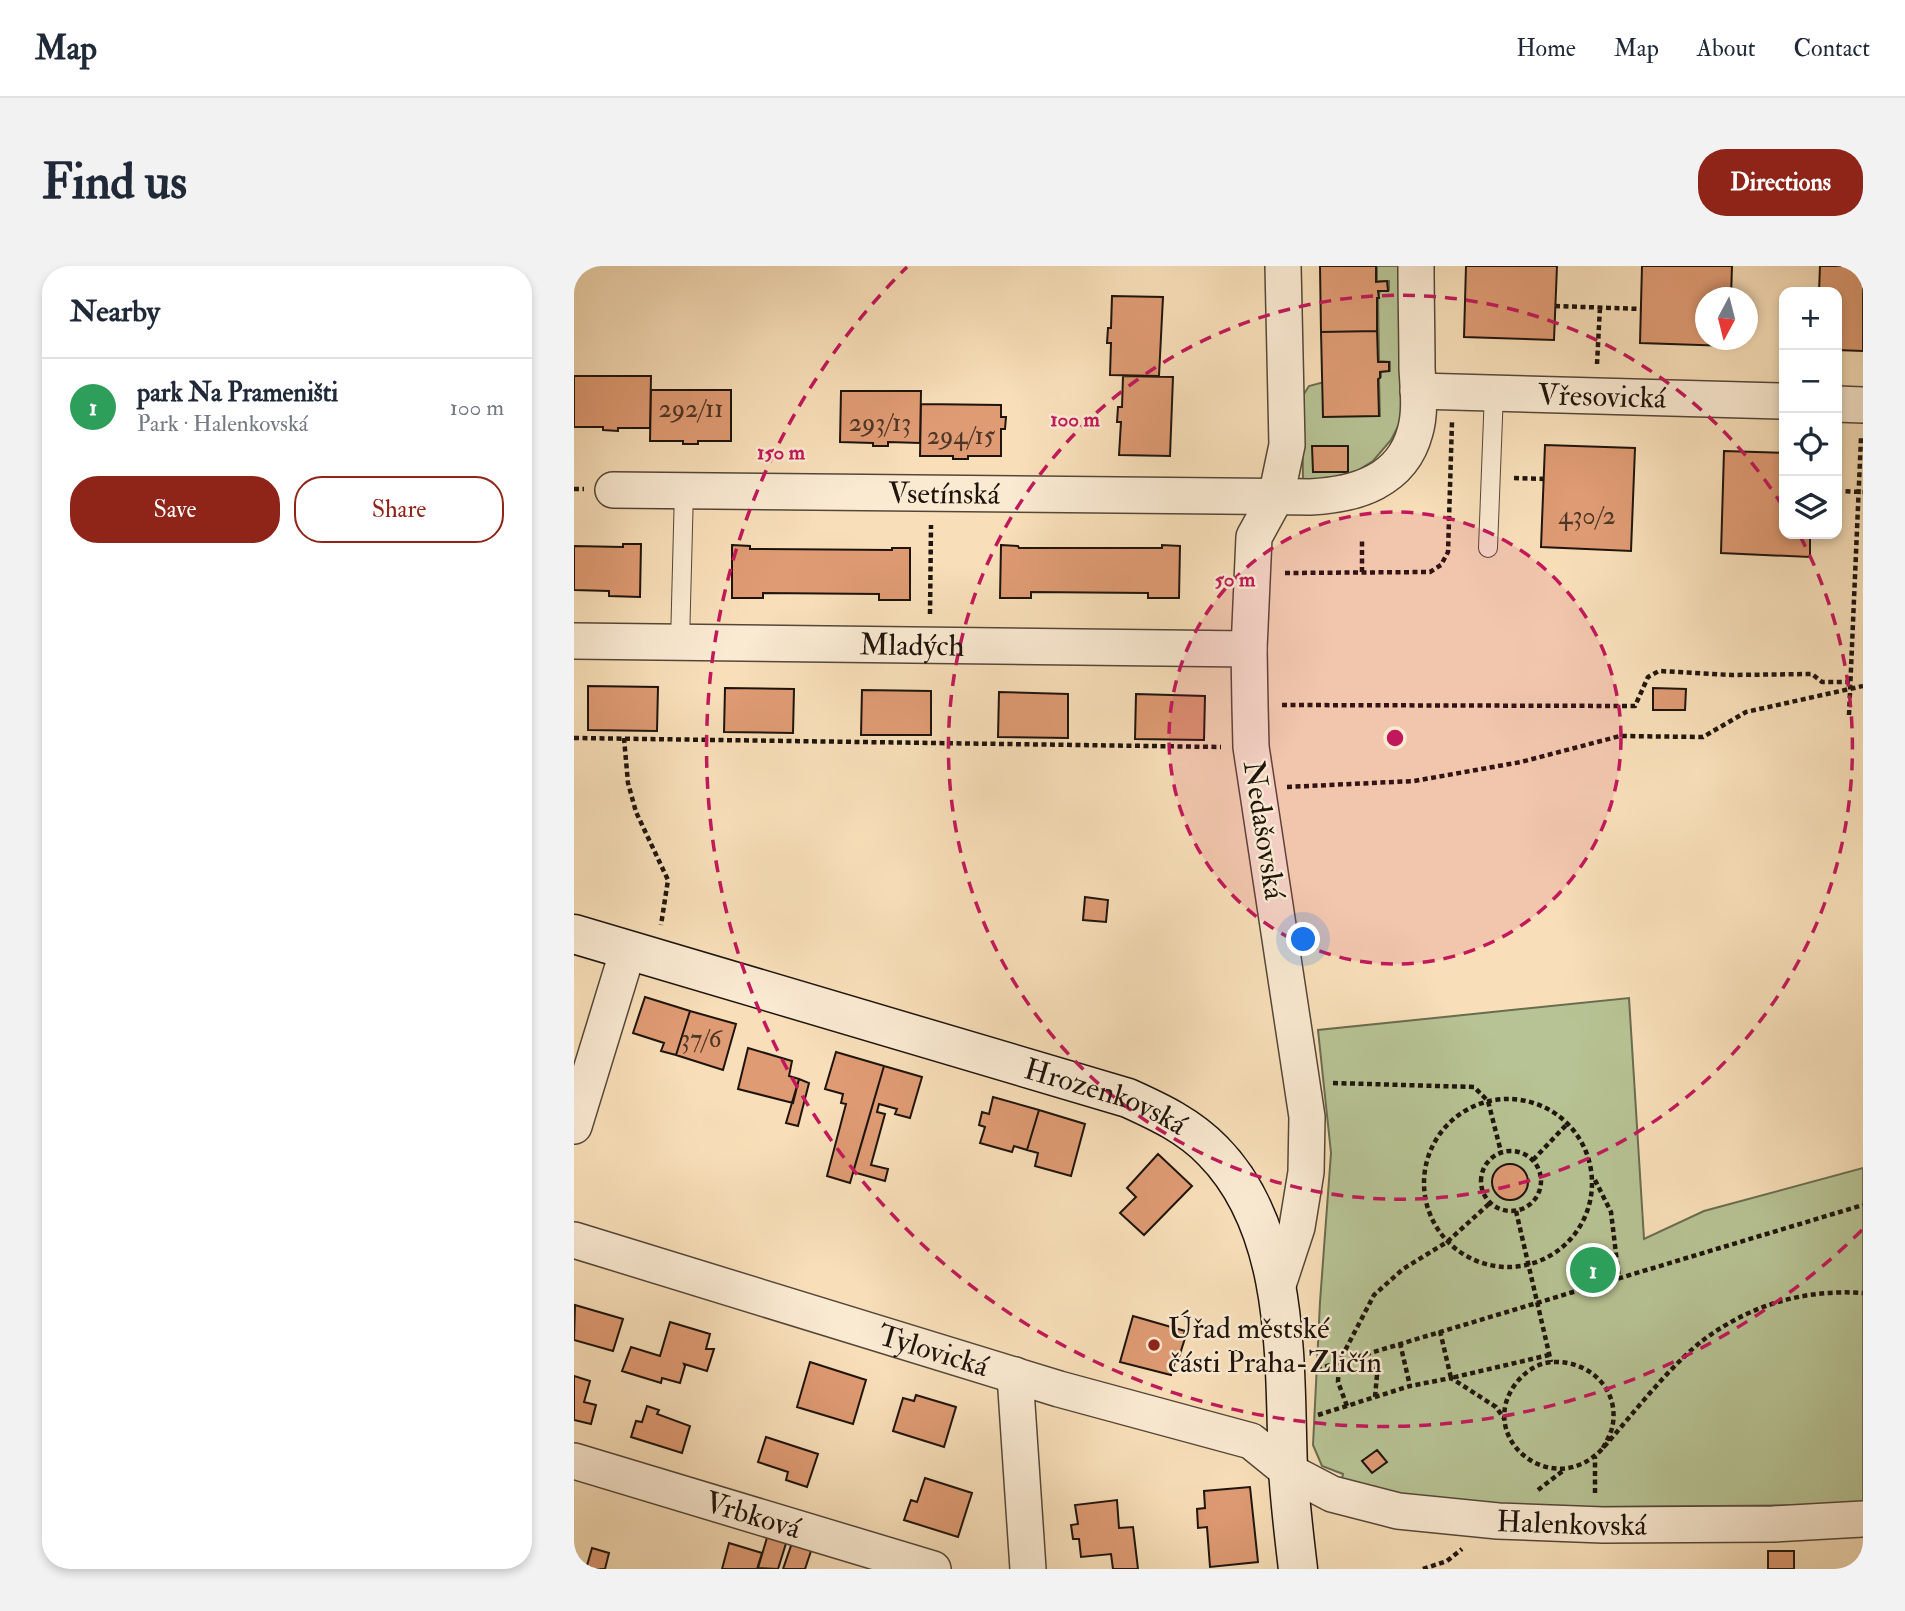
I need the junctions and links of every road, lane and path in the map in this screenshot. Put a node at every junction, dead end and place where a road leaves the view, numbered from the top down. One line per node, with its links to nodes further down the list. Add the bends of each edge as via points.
1 (1283, 266): 19 (street, Nedašovská, via 1287,445)
2 (1416, 266): 7 (street)
3 (1555, 306): 4 (path)
4 (1600, 307): 5 (path); 6 (path)
5 (1641, 309)
6 (1597, 368)
7 (1418, 390): 8 (street, Vřesovická); 19 (street, via 1415,432 1404,457 1388,475 1355,492)
8 (1494, 392): 9 (street, Vřesovická); 21 (lane)
9 (1779, 401)
10 (1842, 404): 11 (street)
11 (1863, 405)
12 (1453, 411): 23 (path, via 1448,552 1441,565 1430,572)
13 (1861, 441): 17 (path)
14 (612, 490): 15 (street, Vsetínská)
15 (684, 490): 18 (street, Vsetínská); 25 (lane)
16 (1842, 491): 17 (path)
17 (1861, 492): 28 (path)
18 (931, 493): 19 (street, Vsetínská); 26 (path)
19 (1276, 497): 22 (street, Nedašovská, via 1254,537)
20 (1362, 538): 23 (path)
21 (1489, 548)
22 (1252, 572): 23 (path); 27 (street, Nedašovská)
23 (1362, 573)
24 (574, 641): 25 (street, Mladých)
25 (680, 643): 26 (street, Mladých)
26 (930, 644): 27 (street, Mladých)
27 (1249, 649): 30 (street, Nedašovská)
28 (1850, 684): 29 (path); 30 (path, via 1822,682 1812,674 1660,671 1648,677 1635,706); 31 (path); 35 (path, via 1746,712 1703,737 1620,736 1521,762 1414,780)
29 (1863, 686)
30 (1250, 706): 53 (street, Nedašovská, via 1251,747 1307,1117 1306,1172 1297,1227)
31 (1849, 715)
32 (574, 738): 33 (path)
33 (624, 738): 34 (path); 36 (path, via 636,812 668,880)
34 (1225, 747)
35 (1280, 788)
36 (661, 928)
37 (574, 934): 38 (street, Hrozenkovská)
38 (628, 950): 42 (street); 53 (street, Hrozenkovská, via 1077,1082 1165,1115 1214,1152 1245,1193 1265,1236)
39 (1331, 1083): 40 (path, via 1474,1087)
40 (1488, 1101): 41 (path, via 1530,1101); 43 (path); 50 (path, via 1471,1107 1443,1129 1427,1160 1424,1195 1432,1220)
41 (1568, 1123): 44 (path); 45 (path, via 1588,1153)
42 (574, 1126)
43 (1501, 1152): 44 (path, via 1519,1152); 46 (path, via 1481,1174 1483,1195)
44 (1533, 1160): 48 (path, via 1541,1186 1532,1202)
45 (1593, 1177): 51 (path, via 1589,1211 1582,1226 1559,1251); 52 (path, via 1611,1212)
46 (1490, 1203): 48 (path); 50 (path)
47 (1863, 1205): 52 (path)
48 (1516, 1211): 51 (path)
49 (574, 1240): 63 (street, Tylovická)
50 (1447, 1242): 51 (path, via 1464,1256 1485,1264); 60 (path, via 1403,1269 1374,1295)
51 (1528, 1266): 55 (path)
52 (1619, 1279): 55 (path)
53 (1277, 1288): 72 (street, Hrozenkovská)
54 (1863, 1293): 70 (path, via 1826,1292 1778,1300 1706,1338)
55 (1538, 1304): 56 (path); 59 (path)
56 (1440, 1331): 57 (path); 64 (path)
57 (1400, 1343): 58 (path); 65 (path)
58 (1364, 1353): 60 (path); 66 (path, via 1377,1375)
59 (1549, 1355): 61 (path); 64 (path)
60 (1339, 1362): 62 (path); 67 (path, via 1338,1382)
61 (1551, 1362): 69 (path, via 1535,1366 1517,1382 1506,1404); 70 (path, via 1569,1362 1586,1369 1606,1387 1613,1423)
62 (1313, 1370)
63 (1015, 1375): 72 (street, Tylovická, via 1251,1441); 75 (street)
64 (1451, 1378): 65 (path); 69 (path, via 1496,1407)
65 (1410, 1386): 66 (path)
66 (1375, 1397): 67 (path)
67 (1347, 1406): 68 (path)
68 (1311, 1417)
69 (1505, 1420): 70 (path, via 1518,1451 1547,1469 1581,1466)
70 (1603, 1448)
71 (574, 1461): 74 (street, Vrbková)
72 (1288, 1471): 73 (street, Halenkovská, via 1332,1494 1385,1507 1498,1521 1603,1525); 76 (street, Hrozenkovská)
73 (1863, 1519)
74 (933, 1569)
75 (1028, 1569)
76 (1298, 1569)

